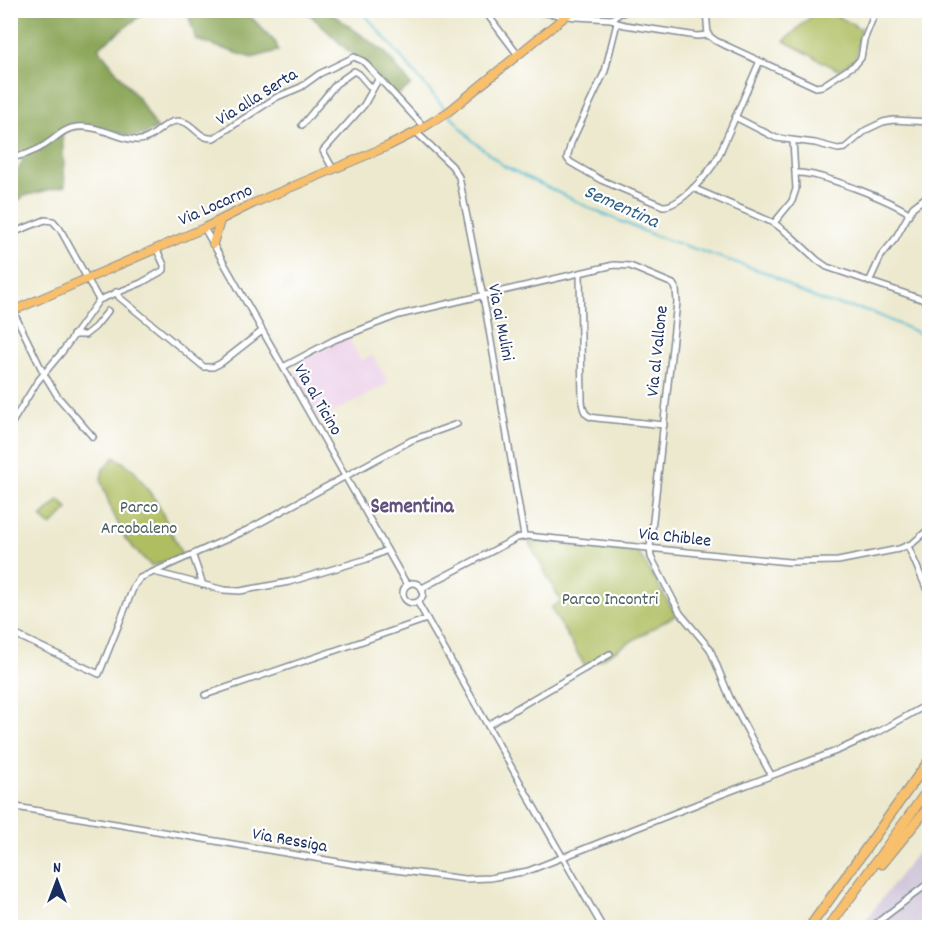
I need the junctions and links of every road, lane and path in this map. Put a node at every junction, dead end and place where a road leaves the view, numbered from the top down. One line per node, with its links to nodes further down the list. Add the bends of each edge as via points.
1 (409, 10): 2 (street)
2 (421, 10)
3 (484, 10): 11 (street)
4 (523, 10): 8 (street)
5 (631, 10): 9 (street, via 619,14)
6 (706, 10): 10 (street)
7 (876, 10): 12 (street, via 861,58 822,86)
8 (570, 13): 9 (street); 11 (main road, Via Locarno)
9 (615, 21): 10 (street); 23 (street, via 605,71 567,158 601,180 665,206)
10 (708, 35): 12 (street)
11 (518, 55): 18 (main road, Via Locarno)
12 (759, 63): 15 (street)
13 (379, 78): 14 (street); 18 (street, Via alla Serta); 20 (street, Via alla Serta, via 363,61 352,57 277,97 214,138 204,137 188,124 177,121 140,140 77,127 28,154)
14 (372, 89): 17 (street, via 353,72 336,84); 21 (street, via 357,113 323,151)
15 (735, 117): 19 (street, via 776,138); 23 (street, via 714,164)
16 (930, 122): 19 (street, via 883,122 840,149)
17 (302, 125)
18 (424, 127): 21 (main road, Via Locarno, via 388,147); 36 (street, Via ai Mulini, via 459,177)
19 (794, 141): 22 (street)
20 (10, 158)
21 (333, 169): 26 (main road, Via Locarno)
22 (797, 173): 25 (street, via 839,183); 27 (street, via 794,196)
23 (693, 188): 27 (street)
24 (930, 194): 25 (street)
25 (909, 213): 34 (street)
26 (220, 220): 28 (main road, Via Locarno); 30 (main road)
27 (774, 223): 34 (street, via 821,264)
28 (204, 228): 30 (street, Via al Ticino); 31 (main road, Via Locarno)
29 (10, 234): 33 (street, via 53,220)
30 (213, 244): 41 (street, Via al Ticino)
31 (156, 248): 33 (main road, Via Locarno); 35 (street, via 165,269)
32 (580, 273): 36 (street, Via al Vallone); 46 (street, via 585,413 596,418); 46 (street, Via al Vallone, via 624,264 676,287)
33 (87, 278): 37 (street); 40 (main road, Via Locarno)
34 (869, 282): 38 (street)
35 (116, 292): 37 (street); 41 (street, via 204,367 221,363)
36 (482, 296): 43 (street, Via al Vallone, via 382,320); 51 (street, Via ai Mulini)
37 (99, 300): 42 (street)
38 (930, 302)
39 (108, 311): 42 (street, via 86,335)
40 (12, 312): 44 (street)
41 (262, 331): 43 (street, Via al Ticino)
42 (73, 335): 44 (street)
43 (283, 367): 49 (street, Via al Ticino)
44 (44, 374): 47 (street); 48 (street, via 62,402)
45 (457, 424): 49 (street, via 412,440)
46 (664, 425): 53 (street, Via al Vallone)
47 (10, 426)
48 (93, 436)
49 (345, 476): 54 (street, Via al Ticino); 55 (street)
50 (930, 528): 52 (street, Via Chiblee)
51 (524, 536): 53 (street, Via Chiblee); 59 (street)
52 (908, 546): 53 (street, Via Chiblee, via 813,562); 60 (street)
53 (650, 548): 69 (street, via 652,561 680,613 710,649 737,713)
54 (387, 550): 57 (street, via 289,582 235,591); 58 (street, Via al Ticino)
55 (192, 556): 56 (street); 57 (street)
56 (153, 572): 57 (street); 63 (street, via 136,582 99,674)
57 (203, 585)
58 (407, 585): 59 (street, via 415,583); 61 (street, via 403,590 405,599)
59 (422, 588): 61 (street, via 423,596)
60 (930, 597)
61 (418, 603): 62 (street)
62 (427, 619): 65 (street); 67 (street)
63 (10, 632)
64 (610, 654): 67 (street)
65 (205, 695)
66 (930, 703): 69 (street, Via Ressiga, via 853,744)
67 (488, 725): 73 (street)
68 (930, 759): 77 (highway)
69 (771, 775): 73 (street, Via Ressiga)
70 (930, 787): 75 (highway)
71 (930, 805): 75 (highway)
72 (10, 806): 73 (street, Via Ressiga, via 335,862 465,879 522,873)
73 (564, 857): 76 (street)
74 (930, 882): 78 (street)
75 (830, 925)
76 (603, 927)
77 (809, 927)
78 (870, 927)

